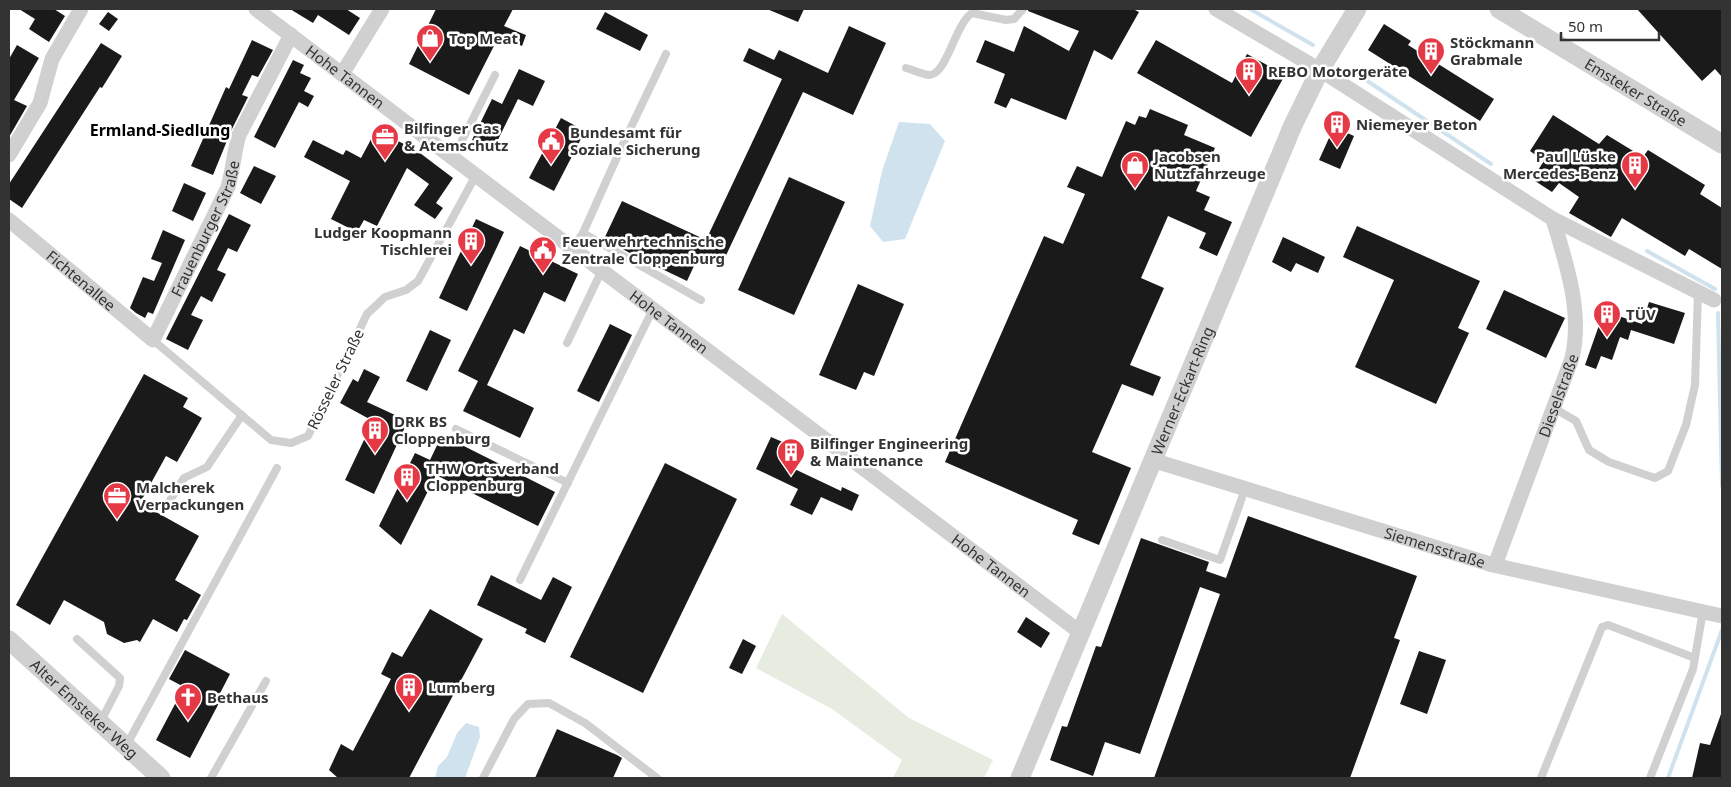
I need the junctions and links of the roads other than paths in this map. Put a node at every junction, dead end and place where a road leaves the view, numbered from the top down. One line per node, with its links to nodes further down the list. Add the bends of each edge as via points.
1 (82, 9): 15 (street, via 52,59 40,103)
2 (256, 9): 8 (street, Hohe Tannen)
3 (382, 9): 12 (street)
4 (1023, 9): 10 (lane, via 1014,19 1006,20 972,13 966,16 938,72 929,75)
5 (1216, 9): 11 (street)
6 (1357, 9): 11 (street, Werner-Eckart-Ring)
7 (1499, 9): 14 (street, Emsteker Straße)
8 (291, 35): 12 (street, Hohe Tannen); 27 (street, Frauenburger Straße, via 239,135 228,187)
9 (666, 54): 20 (lane)
10 (906, 68)
11 (1320, 70): 18 (street); 32 (street, Werner-Eckart-Ring, via 1293,125)
12 (342, 74): 16 (street, Hohe Tannen)
13 (495, 75): 16 (lane)
14 (1722, 144)
15 (9, 155)
16 (453, 158): 17 (street, Hohe Tannen)
17 (476, 175): 21 (street, Hohe Tannen); 30 (lane, Rösseler Straße, via 418,281 406,290 385,297 367,314 308,436 291,443 272,440)
18 (1553, 219): 23 (street); 29 (street, Dieselstraße, via 1572,294 1576,340)
19 (9, 220): 27 (street, Fichtenallee)
20 (583, 233): 21 (lane); 24 (lane)
21 (572, 248): 22 (street, Hohe Tannen)
22 (602, 270): 26 (street, Hohe Tannen); 28 (lane)
23 (1698, 292): 25 (street); 29 (lane, via 1695,385 1686,425 1668,471 1654,478 1610,462 1589,450 1576,421)
24 (701, 300)
25 (1714, 300)
26 (653, 309): 34 (lane); 42 (street, Hohe Tannen)
27 (153, 340): 30 (lane, Rösseler Straße)
28 (567, 343)
29 (1552, 406): 38 (street, Dieselstraße)
30 (242, 415): 36 (lane, via 207,467 184,478)
31 (456, 429): 34 (lane)
32 (1152, 460): 35 (street, Siemensstraße); 42 (street, Werner-Eckart-Ring)
33 (277, 468): 48 (lane)
34 (568, 483): 39 (lane)
35 (1245, 489): 37 (lane, via 1220,560); 38 (street, Siemensstraße)
36 (166, 505)
37 (1162, 540)
38 (1495, 565): 40 (street, Siemensstraße)
39 (520, 580)
40 (1703, 611): 41 (street, Siemensstraße); 45 (lane)
41 (1722, 616)
42 (1082, 633): 53 (street, Werner-Eckart-Ring)
43 (77, 639): 47 (lane, via 120,678)
44 (9, 640): 47 (street, Alter Emsteker Weg)
45 (1695, 658): 54 (lane, via 1608,625 1602,626); 55 (lane, via 1694,669)
46 (266, 681): 50 (lane)
47 (100, 723): 48 (street, Alter Emsteker Weg)
48 (124, 745): 49 (street, Alter Emsteker Weg)
49 (156, 777)
50 (211, 778)
51 (483, 778): 52 (lane, via 514,719 528,704 549,703 585,723)
52 (657, 778)
53 (1020, 778)
54 (1542, 778)
55 (1650, 778)

